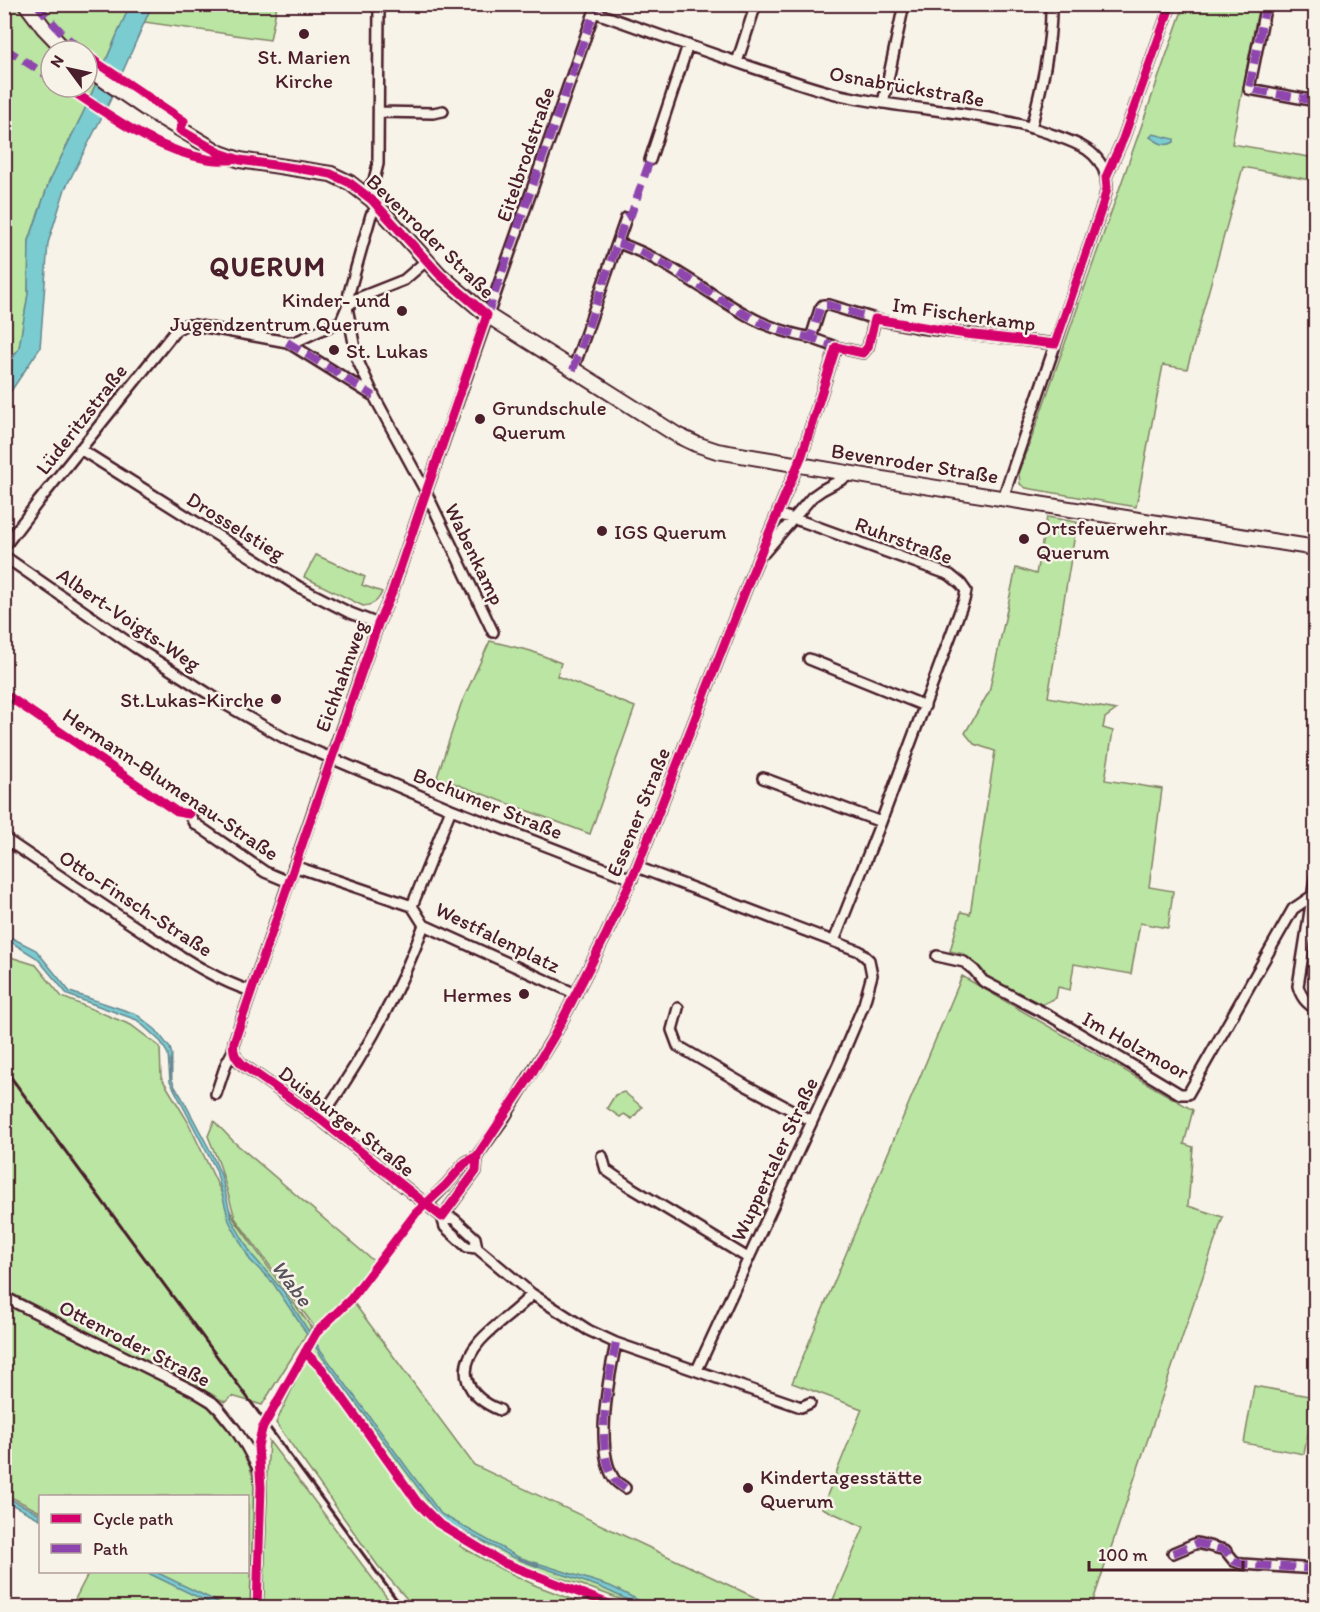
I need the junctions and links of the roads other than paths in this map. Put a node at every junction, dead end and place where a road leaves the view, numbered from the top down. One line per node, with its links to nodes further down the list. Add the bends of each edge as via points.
1 (26, 4): 9 (main road)
2 (379, 4): 16 (street)
3 (756, 4): 11 (street)
4 (904, 4): 14 (street)
5 (1051, 4): 17 (street, via 1050,33)
6 (1171, 4): 19 (street)
7 (1266, 4): 13 (street, via 1249,88)
8 (595, 8): 10 (street, Osnabrückstraße); 26 (street, Eitelbrodstraße)
9 (55, 39)
10 (688, 45): 11 (street, Osnabrückstraße); 18 (street)
11 (737, 62): 14 (street, Osnabrückstraße, via 819,89)
12 (99, 77): 20 (main road, Bevenroder Straße, via 220,153 240,160 332,174)
13 (1316, 101)
14 (883, 103): 17 (street, Osnabrückstraße)
15 (443, 111): 16 (street)
16 (379, 112): 20 (street, via 377,172)
17 (1031, 128): 19 (street, Osnabrückstraße, via 1087,149 1103,165)
18 (650, 160)
19 (1106, 177): 30 (street, via 1103,204)
20 (364, 194): 21 (main road, Bevenroder Straße)
21 (378, 207): 24 (main road, Bevenroder Straße); 25 (street, via 371,215)
22 (626, 218): 23 (street)
23 (618, 243): 28 (street, Im Fischerkamp, via 654,258 756,321); 32 (street)
24 (426, 261): 25 (street, via 404,280 356,299); 26 (main road, Bevenroder Straße)
25 (347, 307): 29 (street, via 341,321); 33 (street, Wabenkamp, via 357,359)
26 (487, 315): 32 (main road, Bevenroder Straße); 37 (street, Eichhahnweg)
27 (875, 319): 28 (street, Im Fischerkamp, via 823,305); 30 (street, Im Fischerkamp); 31 (street, Im Fischerkamp, via 863,353)
28 (811, 338): 31 (street, Im Fischerkamp)
29 (287, 342): 33 (street); 34 (street, Lüderitzstraße, via 194,325 180,327)
30 (1055, 344): 38 (street)
31 (836, 347): 35 (street)
32 (573, 370): 35 (main road, Bevenroder Straße, via 696,444)
33 (374, 396): 37 (street, Wabenkamp)
34 (80, 449): 41 (street, Lüderitzstraße); 45 (street, Drosselstieg, via 299,587)
35 (798, 465): 36 (main road, Bevenroder Straße); 39 (street, Essener Straße)
36 (852, 474): 38 (main road, Bevenroder Straße); 40 (street, Essener Straße, via 817,493)
37 (426, 492): 45 (street, Eichhahnweg); 46 (street, Wabenkamp)
38 (1004, 498): 42 (main road, Bevenroder Straße)
39 (777, 514): 40 (street, Ruhrstraße); 44 (street, Essener Straße)
40 (793, 519): 44 (street, Essener Straße); 48 (street, Ruhrstraße, via 950,575 966,591)
41 (4, 548)
42 (1316, 548)
43 (4, 556): 49 (street, Albert-Voigts-Weg, via 178,675 286,739)
44 (757, 562): 56 (street, Essener Straße)
45 (378, 624): 49 (street, Eichhahnweg)
46 (493, 632)
47 (809, 659): 48 (street)
48 (925, 705): 53 (street, Ruhrstraße)
49 (331, 759): 51 (street, Bochumer Straße); 55 (street, Eichhahnweg)
50 (763, 778): 53 (street)
51 (451, 809): 58 (street, Bochumer Straße); 61 (street, Westfalenplatz)
52 (189, 814): 59 (street, Hermann-Blumenau-Straße, via 194,823 265,872)
53 (881, 822): 63 (street, Ruhrstraße)
54 (4, 838): 65 (street, Otto-Finsch-Straße, via 179,955 232,985)
55 (294, 866): 59 (street, Eichhahnweg); 61 (street, Westfalenplatz)
56 (637, 867): 58 (street, Essener Straße); 63 (street)
57 (1316, 873): 60 (street)
58 (632, 879): 66 (street, Essener Straße)
59 (289, 882): 65 (street, Eichhahnweg)
60 (1312, 896): 64 (street, Im Holzmoor, via 1293,909 1188,1094 1180,1094 1052,1017 983,981 964,962); 68 (street, via 1298,986 1301,997)
61 (411, 906): 62 (street, Westfalenplatz)
62 (424, 925): 66 (street, Westfalenplatz); 71 (street, via 373,1037)
63 (834, 941): 72 (street, Wuppertaler Straße, via 869,960 872,975 846,1048)
64 (938, 956)
65 (251, 991): 69 (street, Eichhahnweg)
66 (576, 994): 73 (street, Essener Straße, via 529,1078)
67 (678, 1008): 72 (street, via 672,1030 678,1046)
68 (1316, 1009)
69 (233, 1051): 70 (street, Eichhahnweg); 71 (street, Duisburger Straße, via 243,1065)
70 (216, 1094)
71 (320, 1119): 75 (street, Duisburger Straße)
72 (812, 1121): 77 (street, Wuppertaler Straße)
73 (477, 1156): 75 (street, Essener Straße, via 465,1163); 76 (street, Essener Straße, via 476,1171)
74 (602, 1156): 77 (street, via 606,1170 623,1182)
75 (426, 1204): 76 (street, Duisburger Straße)
76 (442, 1216): 78 (street, Duisburger Straße, via 445,1227 467,1247 477,1248)
77 (748, 1258): 81 (street, Wuppertaler Straße)
78 (532, 1294): 80 (street, Duisburger Straße); 83 (street, via 480,1341 468,1363 466,1373 471,1390 478,1399)
79 (4, 1297): 87 (street, Ottenroder Straße, via 192,1390 219,1409 259,1470)
80 (616, 1343): 81 (street, Duisburger Straße); 84 (street, via 609,1375 605,1448 615,1480)
81 (697, 1370): 82 (street, Duisburger Straße, via 801,1407)
82 (810, 1403)
83 (500, 1410)
84 (625, 1488)
85 (1173, 1553): 86 (street, via 1197,1543 1225,1550 1242,1564)
86 (1316, 1569)
87 (257, 1608)

